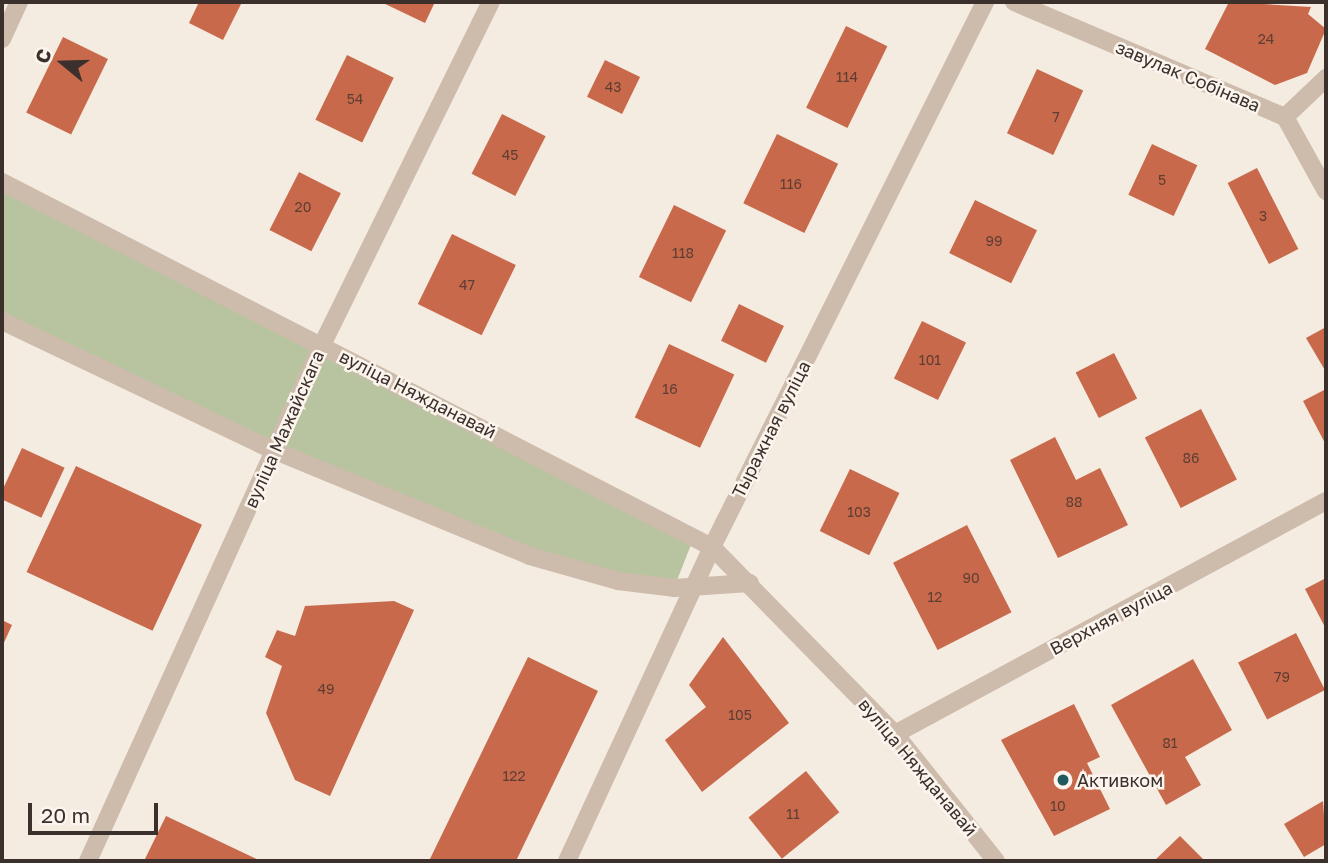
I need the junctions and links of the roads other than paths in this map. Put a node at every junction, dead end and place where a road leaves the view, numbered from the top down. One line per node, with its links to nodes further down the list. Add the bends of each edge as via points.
1 (19, 2): 5 (street)
2 (491, 2): 11 (street, вуліца Мажайскага)
3 (985, 2): 14 (street, Тыражная вуліца)
4 (1014, 2): 7 (street, завулак Собінава)
5 (2, 39)
6 (1326, 78): 7 (street)
7 (1285, 117): 9 (street)
8 (2, 181): 11 (street, вуліца Няжданавай)
9 (1326, 191)
10 (2, 321): 12 (street)
11 (322, 345): 12 (street, вуліца Мажайскага); 14 (street, вуліца Няжданавай)
12 (274, 450): 16 (street, via 577,571); 18 (street, вуліца Мажайскага)
13 (1326, 501): 17 (street, Верхняя вуліца)
14 (712, 547): 15 (street, вуліца Няжданавай); 16 (street, Тыражная вуліца)
15 (750, 583): 16 (street); 17 (street, вуліца Няжданавай)
16 (694, 587): 19 (street, Тыражная вуліца)
17 (895, 734): 20 (street, вуліца Няжданавай)
18 (88, 861)
19 (567, 861)
20 (996, 861)

